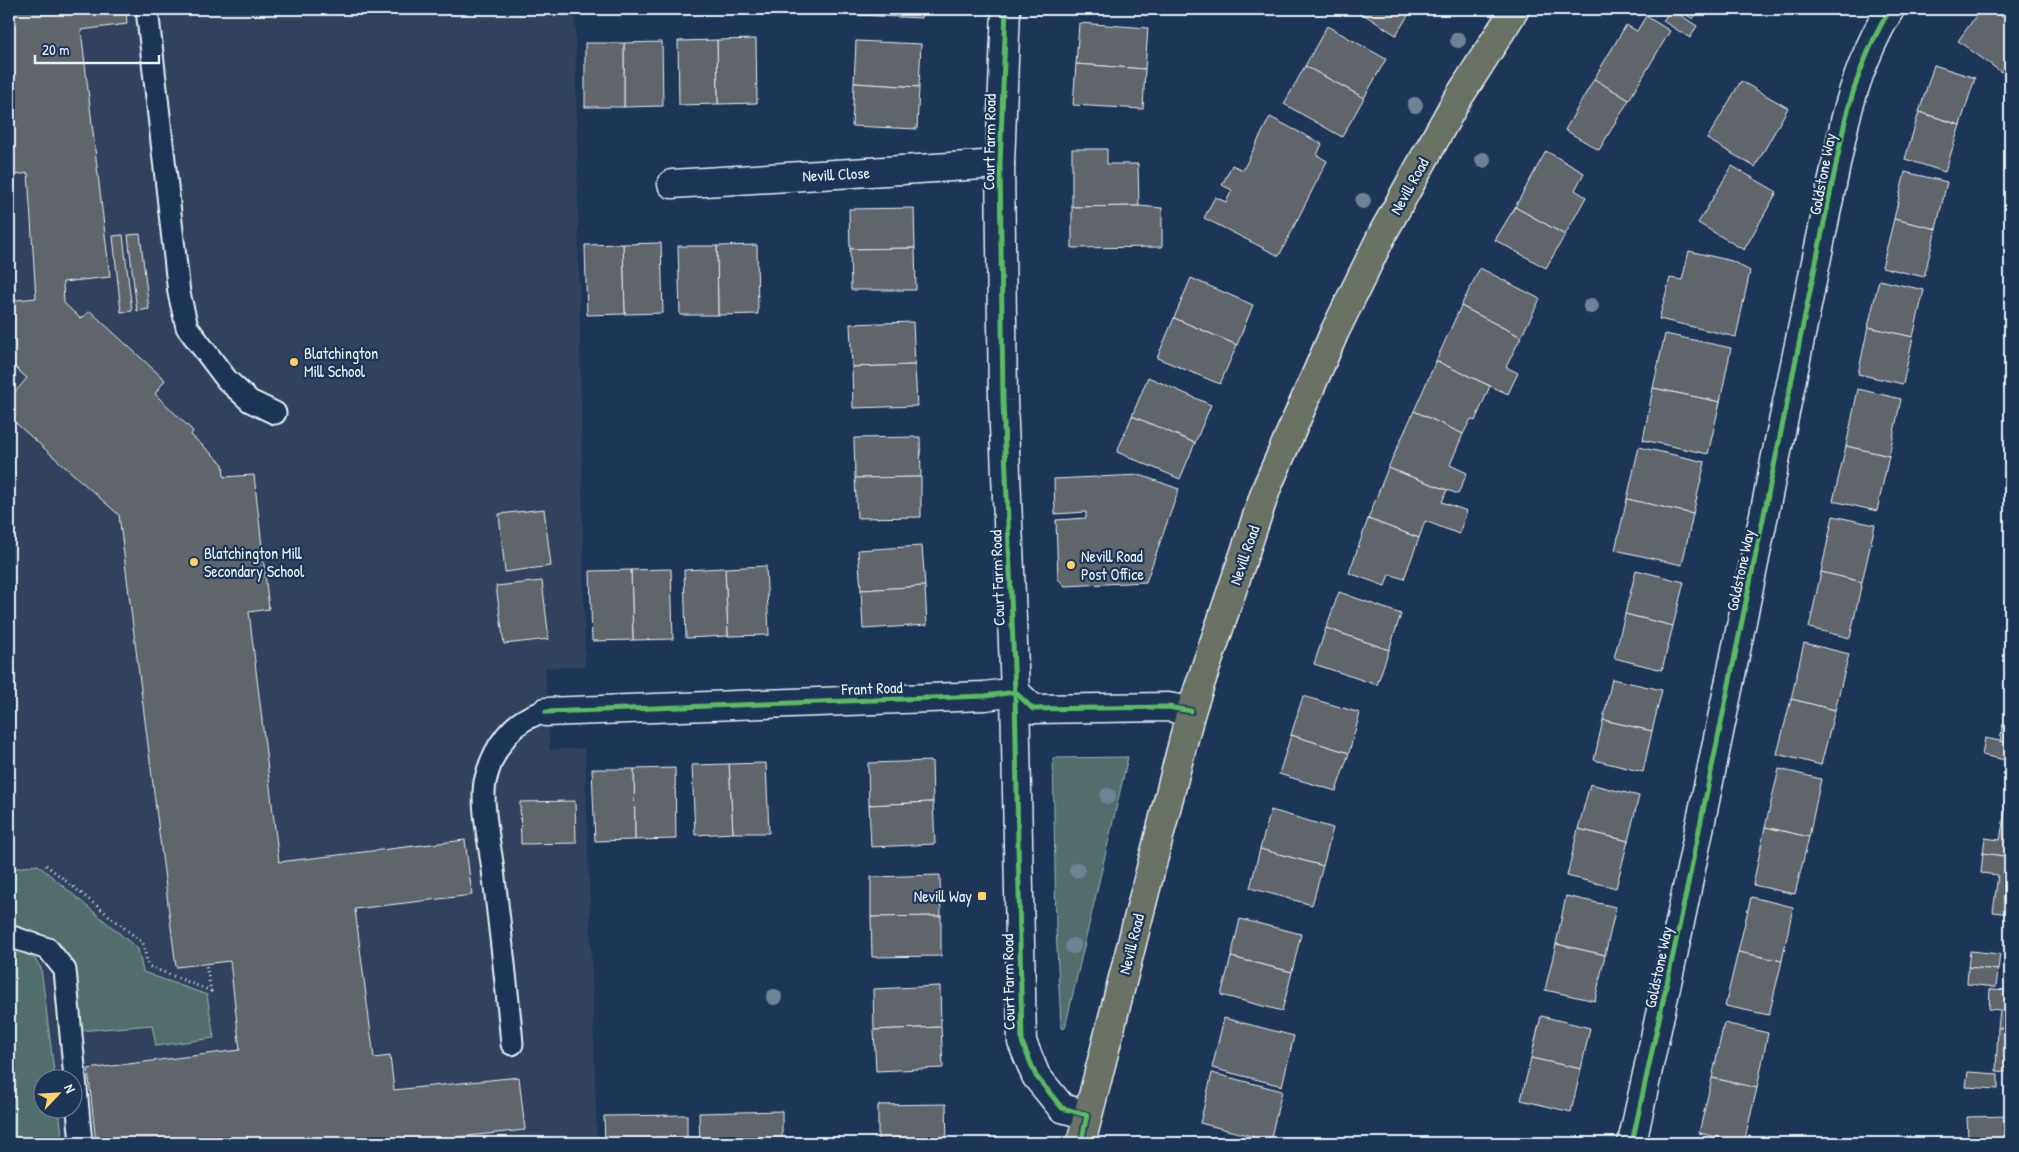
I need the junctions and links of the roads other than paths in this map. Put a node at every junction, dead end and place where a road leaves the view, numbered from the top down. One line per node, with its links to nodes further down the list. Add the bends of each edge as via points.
1 (148, 9): 7 (lane, via 179,292 187,327 227,380 250,401)
2 (1006, 9): 5 (street, Court Farm Road)
3 (1514, 9): 9 (main road, Nevill Road, via 1450,111 1384,230 1336,331 1267,487)
4 (1890, 9): 16 (street, Goldstone Way, via 1876,31 1845,121)
5 (1000, 164): 6 (street, Nevill Close); 8 (street, Court Farm Road, via 1003,401)
6 (672, 184)
7 (275, 414)
8 (1015, 692): 9 (street, via 1033,708 1168,707); 10 (street, Frant Road, via 965,697); 13 (street, Court Farm Road, via 1022,1042 1036,1076 1062,1108)
9 (1192, 711): 13 (main road, Nevill Road)
10 (546, 712): 12 (lane, via 522,720 506,737 490,766 485,784)
11 (9, 936): 14 (lane, via 48,949 64,970)
12 (512, 1044)
13 (1087, 1115): 15 (main road, Nevill Road)
14 (81, 1143)
15 (1081, 1143)
16 (1632, 1143)

